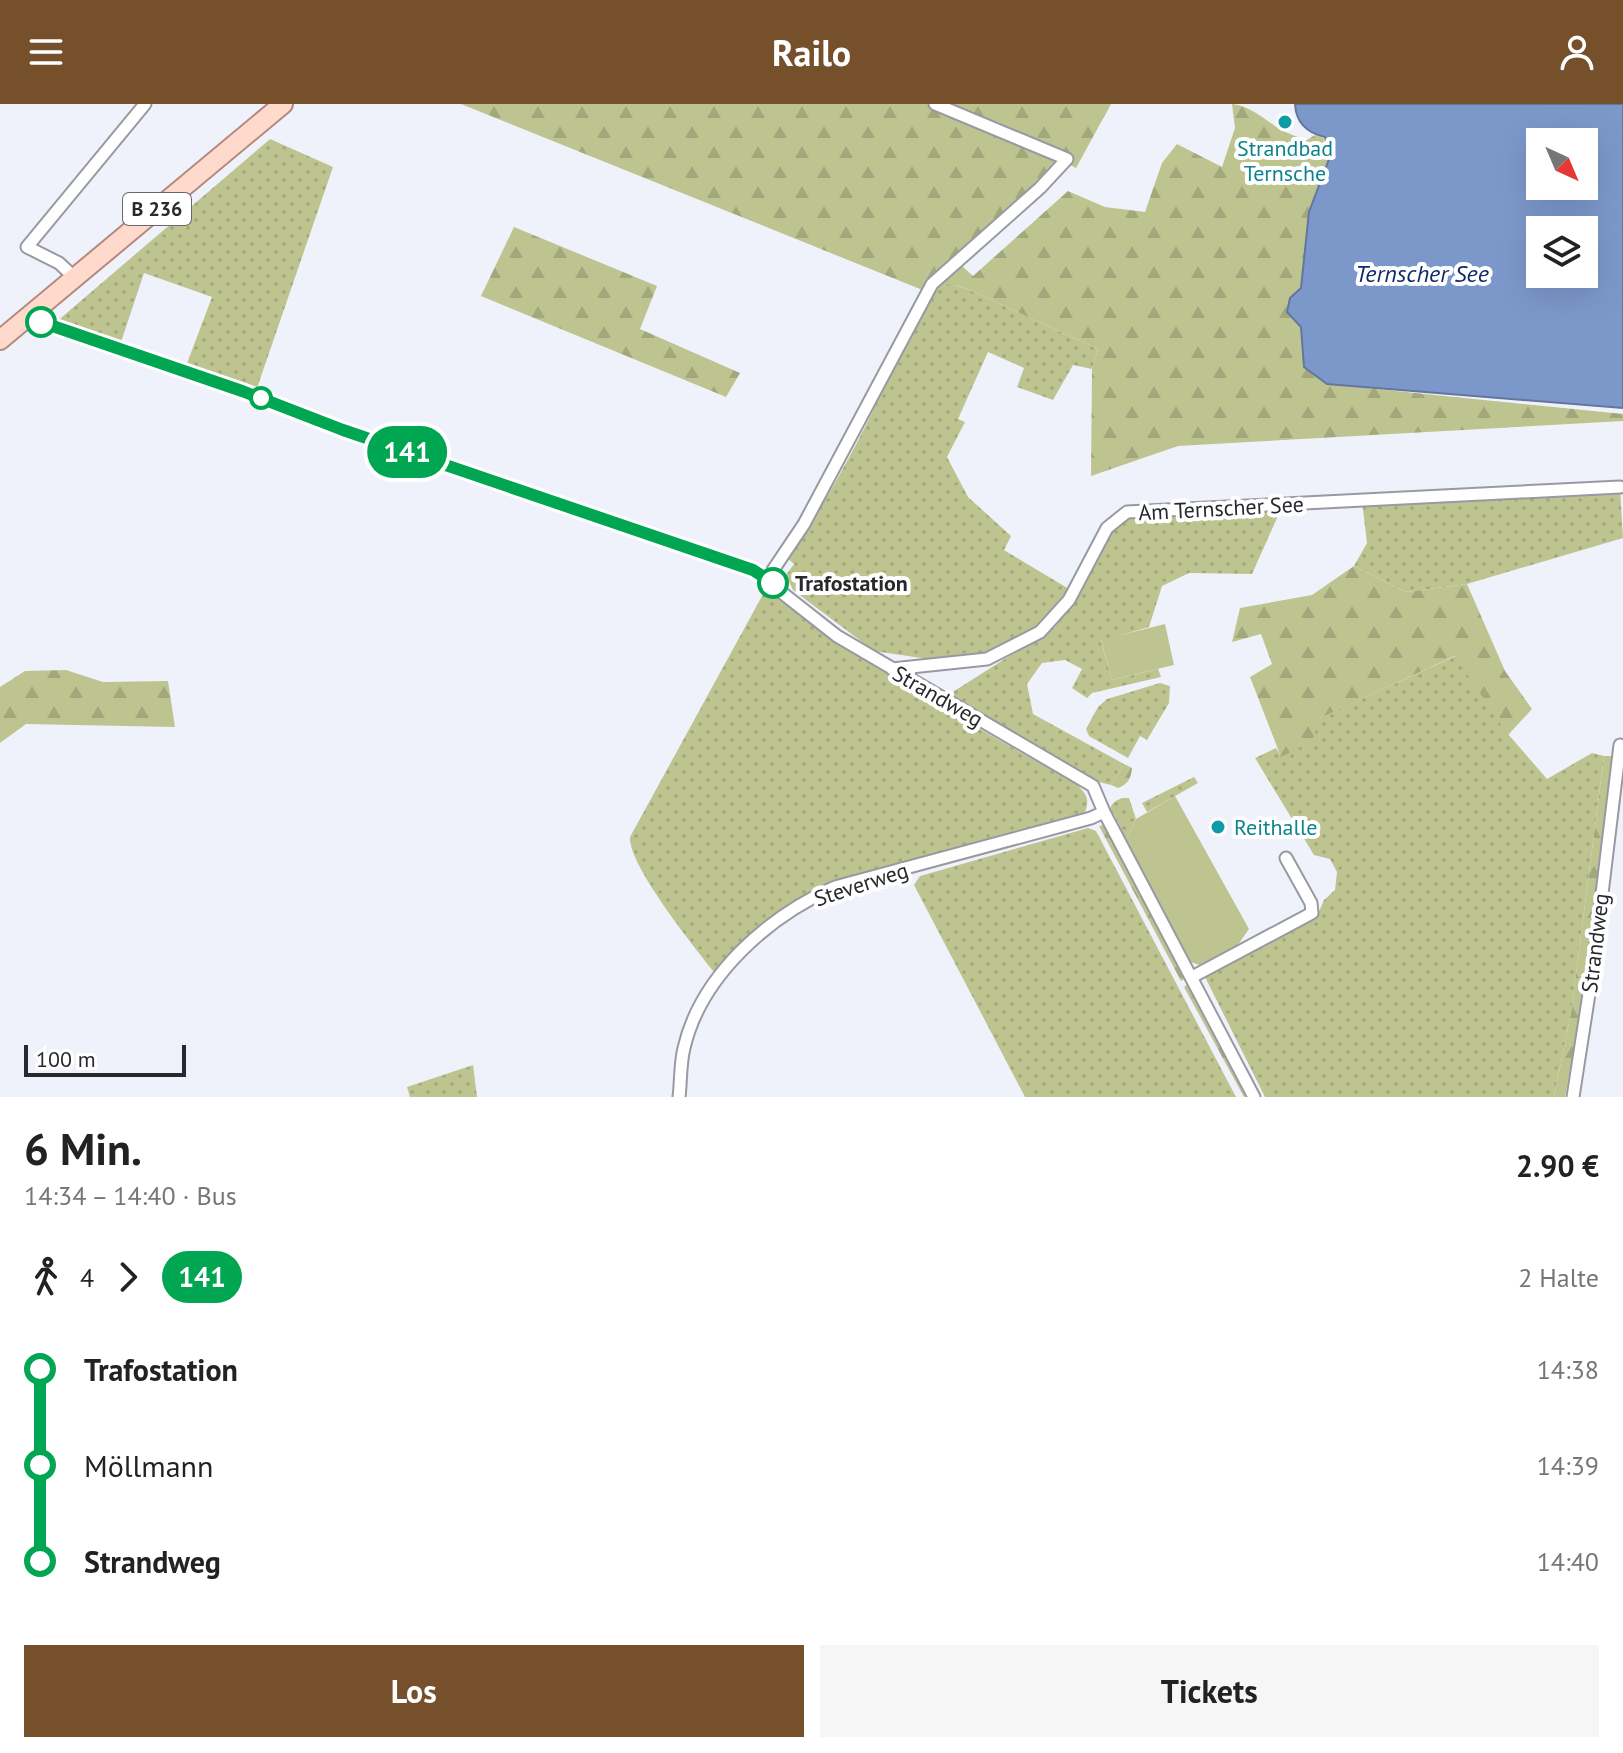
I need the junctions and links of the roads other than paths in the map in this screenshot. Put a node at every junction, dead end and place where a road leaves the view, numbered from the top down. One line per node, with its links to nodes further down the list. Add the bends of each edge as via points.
1 (145, 104): 4 (street, via 27,247)
2 (283, 104): 4 (main road, B 236)
3 (935, 104): 8 (street, via 1067,159 932,284 804,524)
4 (75, 278): 5 (main road, B 236)
5 (32, 314): 6 (main road, B 236); 8 (street, Strandweg, via 41,322)
6 (0, 340)
7 (1620, 487): 9 (street, Am Ternscher See, via 1127,512 1107,528 1069,600 1040,632 987,659)
8 (767, 579): 9 (street, Strandweg, via 837,636)
9 (891, 669): 11 (street, Strandweg, via 1093,786)
10 (1623, 747): 16 (street, Strandweg)
11 (1104, 812): 13 (street, Strandweg); 14 (street, Steverweg, via 835,887 798,906 752,943 711,987 684,1048)
12 (1286, 858): 13 (street, via 1312,913)
13 (1192, 977): 15 (street, Strandweg)
14 (679, 1097)
15 (1254, 1097)
16 (1573, 1097)

